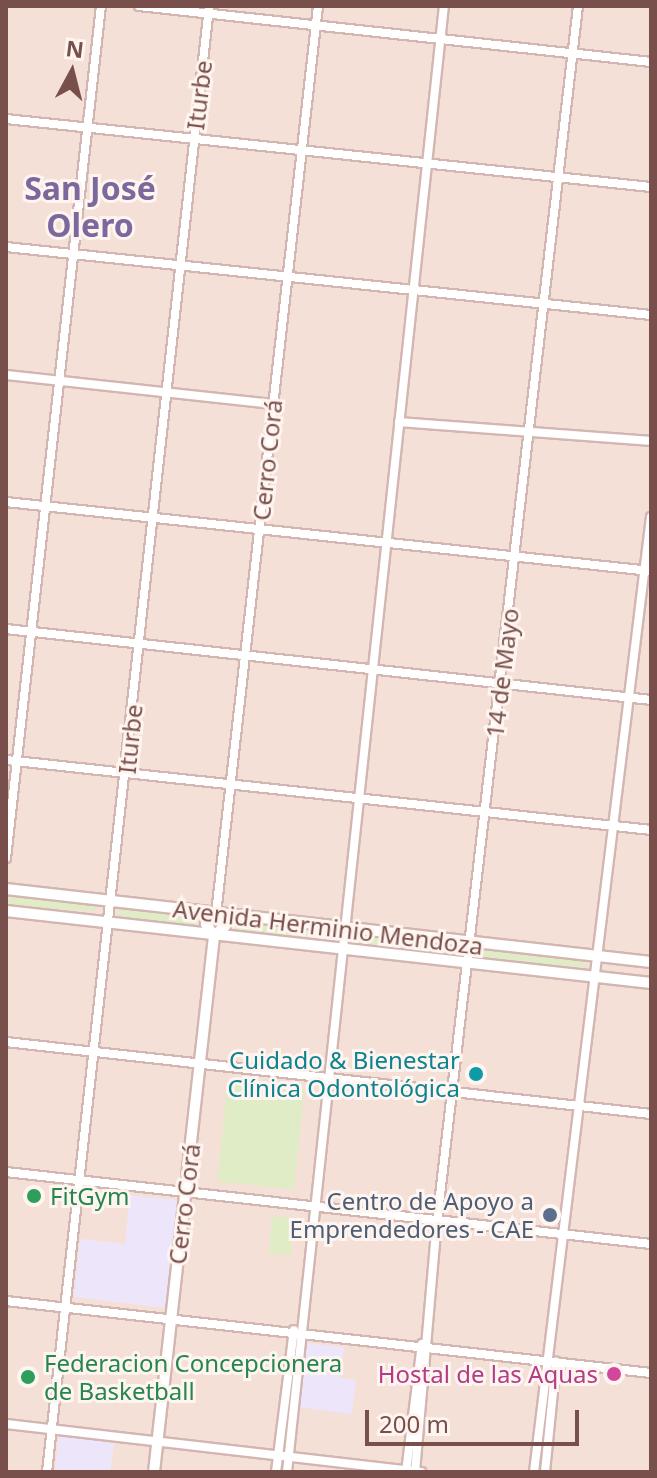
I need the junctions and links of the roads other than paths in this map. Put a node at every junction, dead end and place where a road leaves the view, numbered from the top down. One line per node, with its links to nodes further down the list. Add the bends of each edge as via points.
1 (101, 6): 12 (street)
2 (139, 6): 6 (street)
3 (318, 6): 7 (street, Cerro Corá)
4 (444, 6): 8 (street)
5 (578, 6): 9 (street, 14 de Mayo)
6 (209, 10): 7 (street); 13 (street, Iturbe)
7 (316, 26): 8 (street); 14 (street, Cerro Corá)
8 (441, 40): 9 (street); 15 (street)
9 (574, 52): 10 (street); 16 (street, 14 de Mayo)
10 (651, 62)
11 (6, 119): 12 (street)
12 (89, 128): 13 (street); 19 (street)
13 (193, 139): 14 (street); 20 (street, Iturbe)
14 (301, 150): 15 (street); 21 (street, Cerro Corá)
15 (428, 164): 16 (street); 22 (street)
16 (562, 175): 17 (street); 23 (street, 14 de Mayo)
17 (651, 187)
18 (6, 247): 19 (street)
19 (73, 253): 20 (street); 26 (street)
20 (180, 268): 21 (street); 27 (street, Iturbe)
21 (287, 279): 22 (street); 28 (street, Cerro Corá)
22 (412, 289): 23 (street); 29 (street)
23 (549, 303): 24 (street); 30 (street, 14 de Mayo)
24 (651, 315)
25 (6, 375): 26 (street)
26 (60, 380): 27 (street); 33 (street)
27 (167, 393): 28 (street); 34 (street, Iturbe)
28 (273, 404): 36 (street, Cerro Corá)
29 (399, 422): 30 (street); 37 (street)
30 (530, 434): 31 (street); 38 (street, 14 de Mayo)
31 (651, 441)
32 (6, 502): 33 (street)
33 (45, 507): 34 (street); 41 (street)
34 (152, 517): 36 (street); 42 (street, Iturbe)
35 (651, 517): 39 (street)
36 (259, 527): 37 (street); 43 (street, Cerro Corá)
37 (383, 542): 38 (street); 44 (street)
38 (515, 556): 39 (street); 45 (street, 14 de Mayo)
39 (648, 571): 46 (street)
40 (6, 629): 41 (street)
41 (32, 632): 42 (street); 49 (street)
42 (140, 644): 43 (street); 50 (street, Iturbe)
43 (244, 657): 44 (street); 51 (street, Cerro Corá)
44 (369, 669): 45 (street); 52 (street)
45 (501, 683): 46 (street); 53 (street, 14 de Mayo)
46 (626, 698): 47 (street); 54 (street)
47 (651, 700)
48 (6, 760): 49 (street)
49 (17, 761): 50 (street); 56 (street)
50 (128, 772): 51 (street); 58 (street, Iturbe)
51 (231, 785): 52 (street); 60 (street, Cerro Corá)
52 (357, 799): 53 (street); 62 (street)
53 (485, 812): 54 (street); 64 (street, 14 de Mayo)
54 (610, 824): 55 (street); 66 (street)
55 (651, 830)
56 (6, 858)
57 (6, 889): 58 (street, Avenida Herminio Mendoza)
58 (109, 902): 60 (street, Avenida Herminio Mendoza); 61 (street, Iturbe)
59 (6, 911): 61 (street, Avenida Herminio Mendoza)
60 (216, 914): 62 (street, Avenida Herminio Mendoza); 63 (street, Cerro Corá, via 206,924)
61 (107, 923): 63 (street, Avenida Herminio Mendoza); 72 (street, Iturbe)
62 (342, 928): 64 (street, Avenida Herminio Mendoza); 65 (street)
63 (214, 936): 65 (street, Avenida Herminio Mendoza); 73 (street, Cerro Corá)
64 (470, 944): 66 (street, Avenida Herminio Mendoza); 68 (street, 14 de Mayo)
65 (339, 949): 68 (street, Avenida Herminio Mendoza); 74 (street)
66 (596, 956): 67 (street, Avenida Herminio Mendoza); 69 (street)
67 (651, 962)
68 (467, 963): 69 (street, Avenida Herminio Mendoza); 75 (street, 14 de Mayo)
69 (596, 977): 70 (street, Avenida Herminio Mendoza); 76 (street)
70 (651, 983)
71 (6, 1042): 72 (street)
72 (93, 1051): 73 (street); 79 (street, Iturbe)
73 (200, 1065): 74 (street); 80 (street, Cerro Corá)
74 (324, 1077): 75 (street); 81 (street)
75 (452, 1092): 76 (street); 82 (street, 14 de Mayo)
76 (581, 1105): 77 (street); 83 (street)
77 (651, 1114)
78 (6, 1172): 79 (street)
79 (80, 1181): 80 (street); 86 (street, Iturbe)
80 (185, 1192): 81 (street); 87 (street, Cerro Corá)
81 (310, 1204): 82 (street); 88 (street)
82 (437, 1221): 83 (street); 89 (street, 14 de Mayo)
83 (565, 1233): 84 (street); 90 (street)
84 (651, 1244)
85 (6, 1301): 86 (street)
86 (64, 1308): 87 (street); 93 (street, Iturbe)
87 (170, 1318): 88 (street); 94 (street, Cerro Corá)
88 (297, 1331): 89 (street); 95 (street)
89 (424, 1345): 90 (street); 96 (street, 14 de Mayo)
90 (553, 1360): 91 (street); 102 (street); 103 (street)
91 (651, 1373)
92 (6, 1424): 93 (street)
93 (50, 1430): 94 (street); 97 (street, Iturbe)
94 (157, 1442): 95 (street); 98 (street, Cerro Corá)
95 (283, 1457): 96 (street); 99 (street); 100 (street)
96 (411, 1471): 101 (street)
97 (47, 1472)
98 (154, 1472)
99 (276, 1472)
100 (287, 1472)
101 (421, 1472)
102 (534, 1472)
103 (545, 1472)

